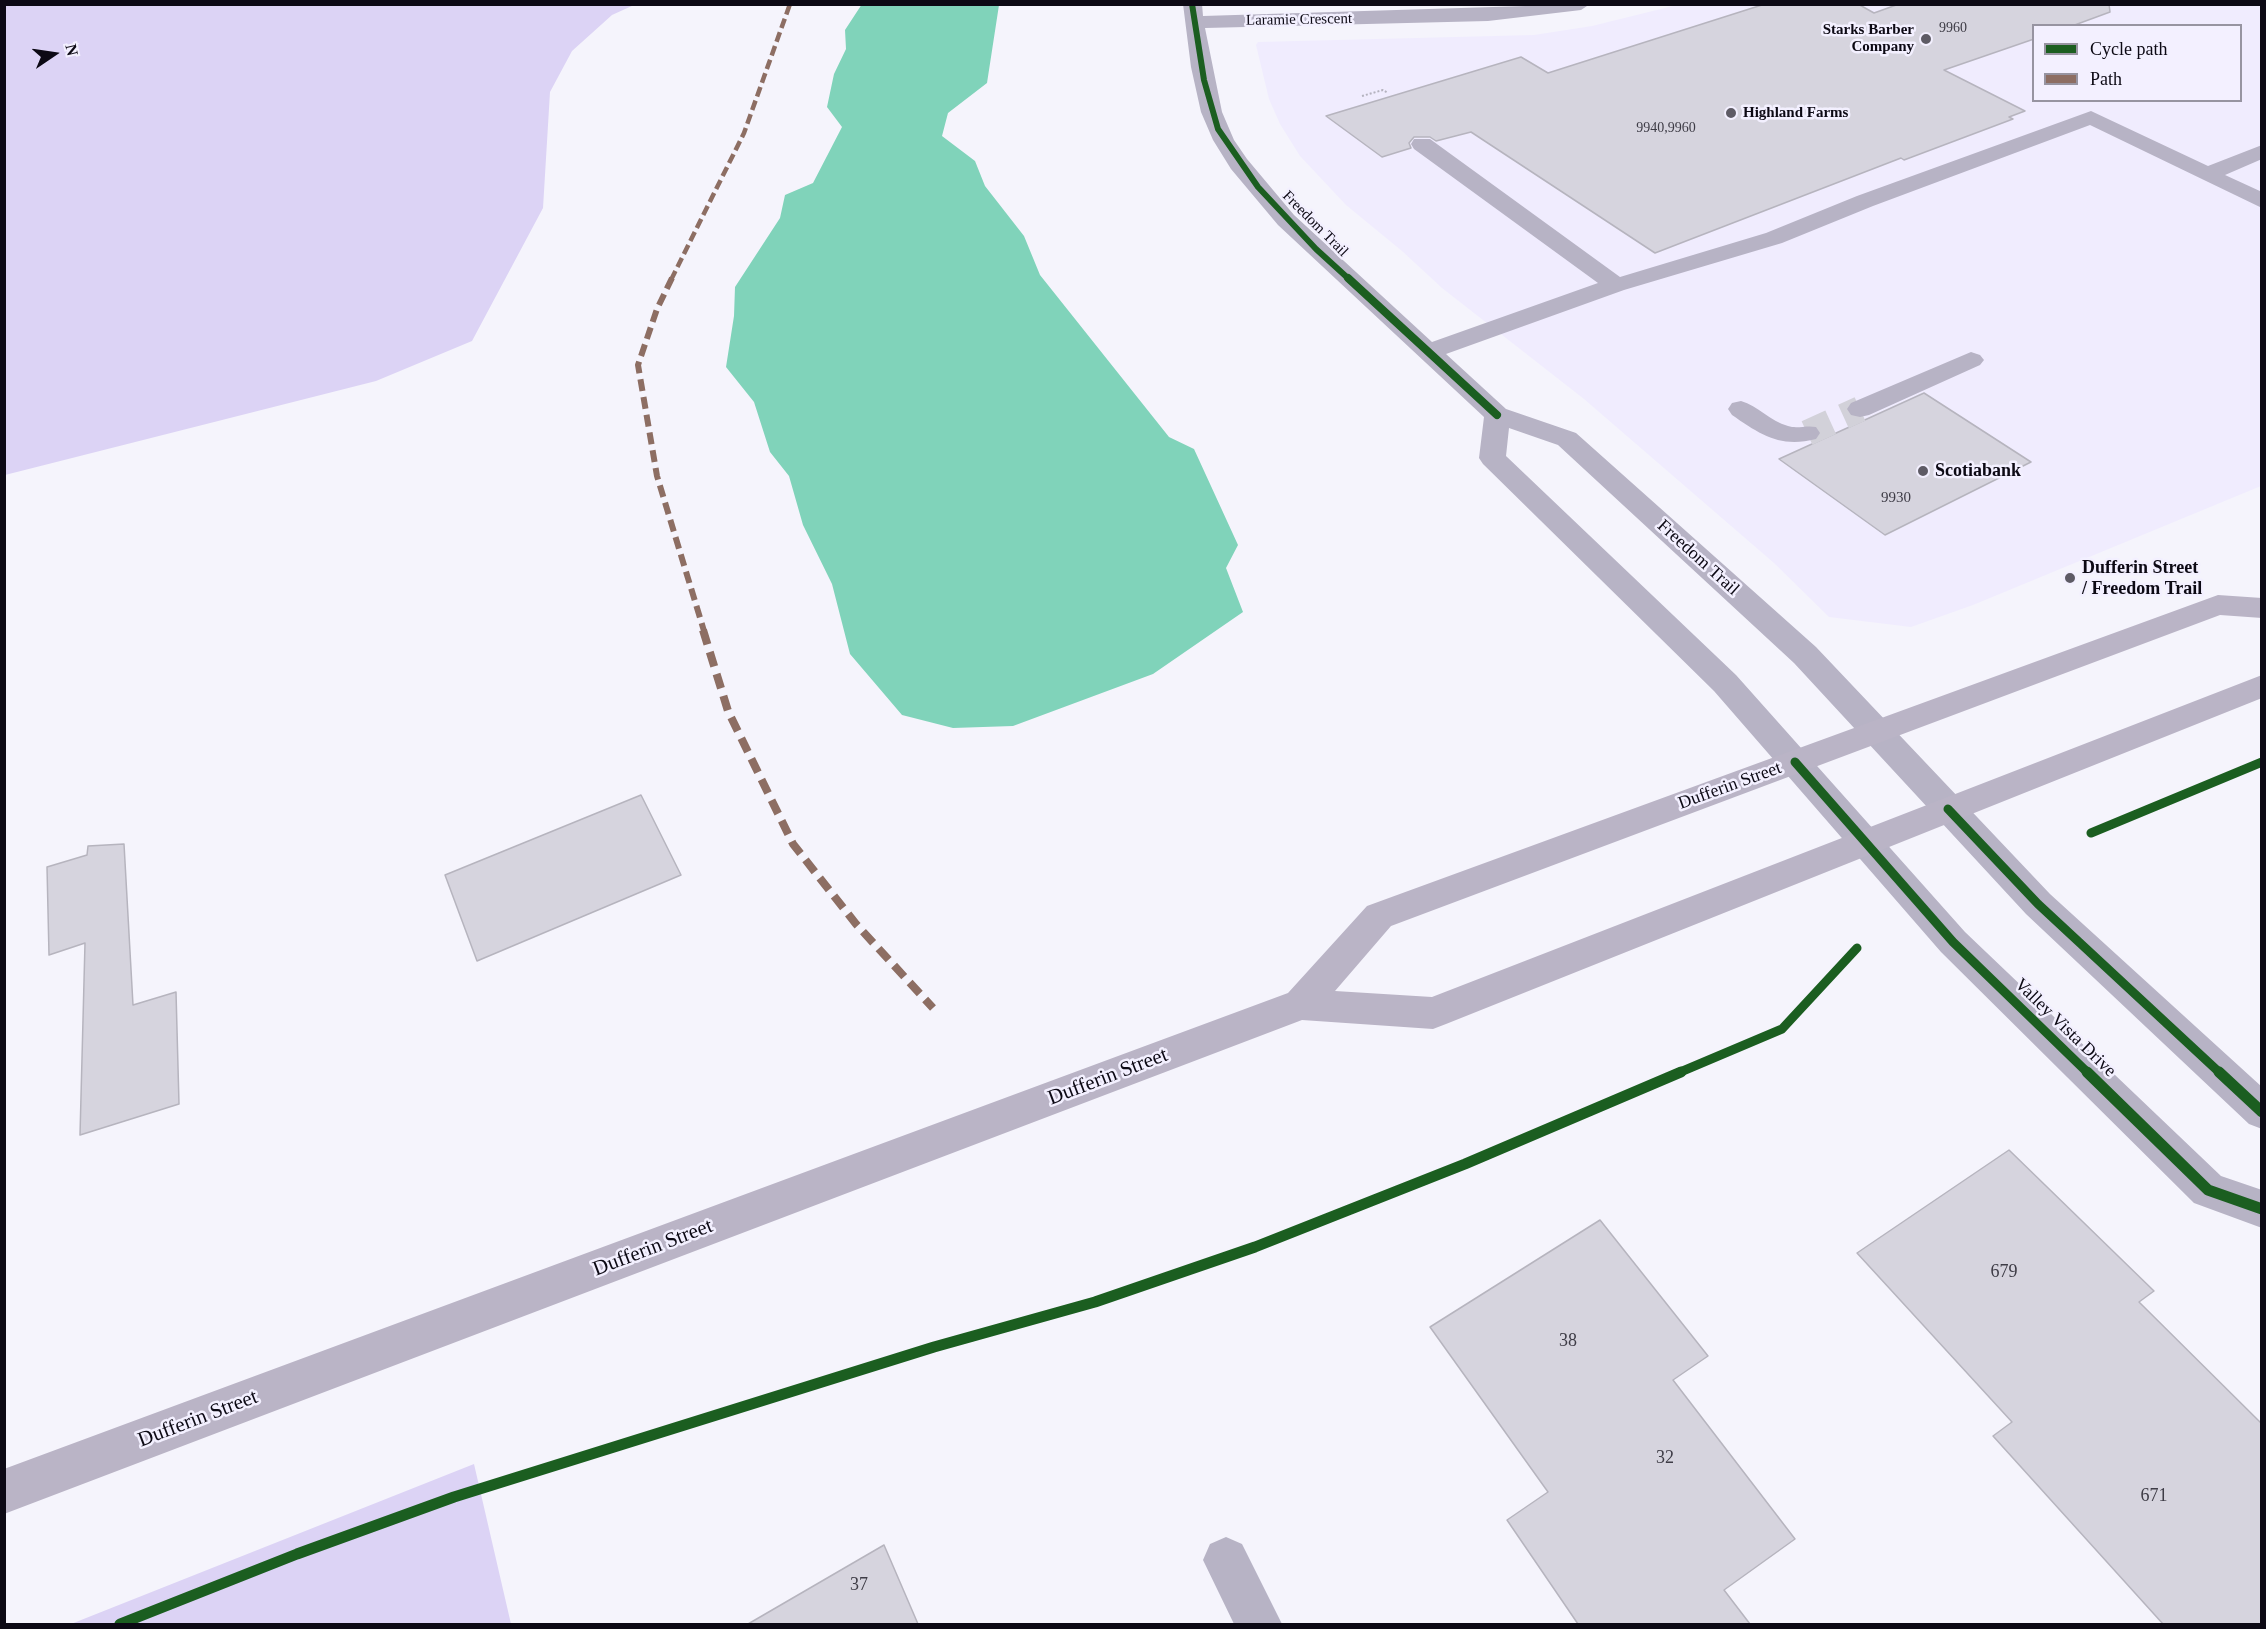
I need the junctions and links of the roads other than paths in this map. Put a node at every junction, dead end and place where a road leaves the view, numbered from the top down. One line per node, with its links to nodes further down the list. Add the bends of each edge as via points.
1 (1581, 4): 2 (street, Laramie Crescent, via 1488,15)
2 (1194, 13): 8 (street, Freedom Trail, via 1204,80 1218,129 1251,178 1301,234)
3 (1422, 144): 7 (street)
4 (2262, 151): 5 (street)
5 (2208, 174): 6 (street); 7 (street, via 2091,117 1774,238)
6 (2262, 201)
7 (1616, 285): 8 (street)
8 (1430, 351): 12 (street, Freedom Trail)
9 (1971, 360): 11 (street)
10 (1741, 409): 13 (street, via 1774,431 1798,436)
11 (1860, 409)
12 (1497, 415): 16 (street, Freedom Trail, via 1567,439 1805,655); 17 (street, via 1492,458 1725,683)
13 (1807, 433)
14 (2262, 608): 16 (main road, Dufferin Street, via 2218,605)
15 (2262, 686): 18 (main road, Dufferin Street)
16 (1877, 732): 17 (main road, Dufferin Street); 18 (street, Freedom Trail)
17 (1795, 762): 19 (street, Valley Vista Drive); 20 (main road, Dufferin Street, via 1379,916)
18 (1948, 809): 19 (main road, Dufferin Street); 21 (street, via 2038,904)
19 (1865, 842): 20 (main road, Dufferin Street, via 1433,1013); 22 (street, Valley Vista Drive, via 1953,942 2208,1190)
20 (1301, 1004): 23 (main road, Dufferin Street)
21 (2262, 1112)
22 (2262, 1209)
23 (4, 1492)
24 (1226, 1560): 25 (street)
25 (1259, 1624)

